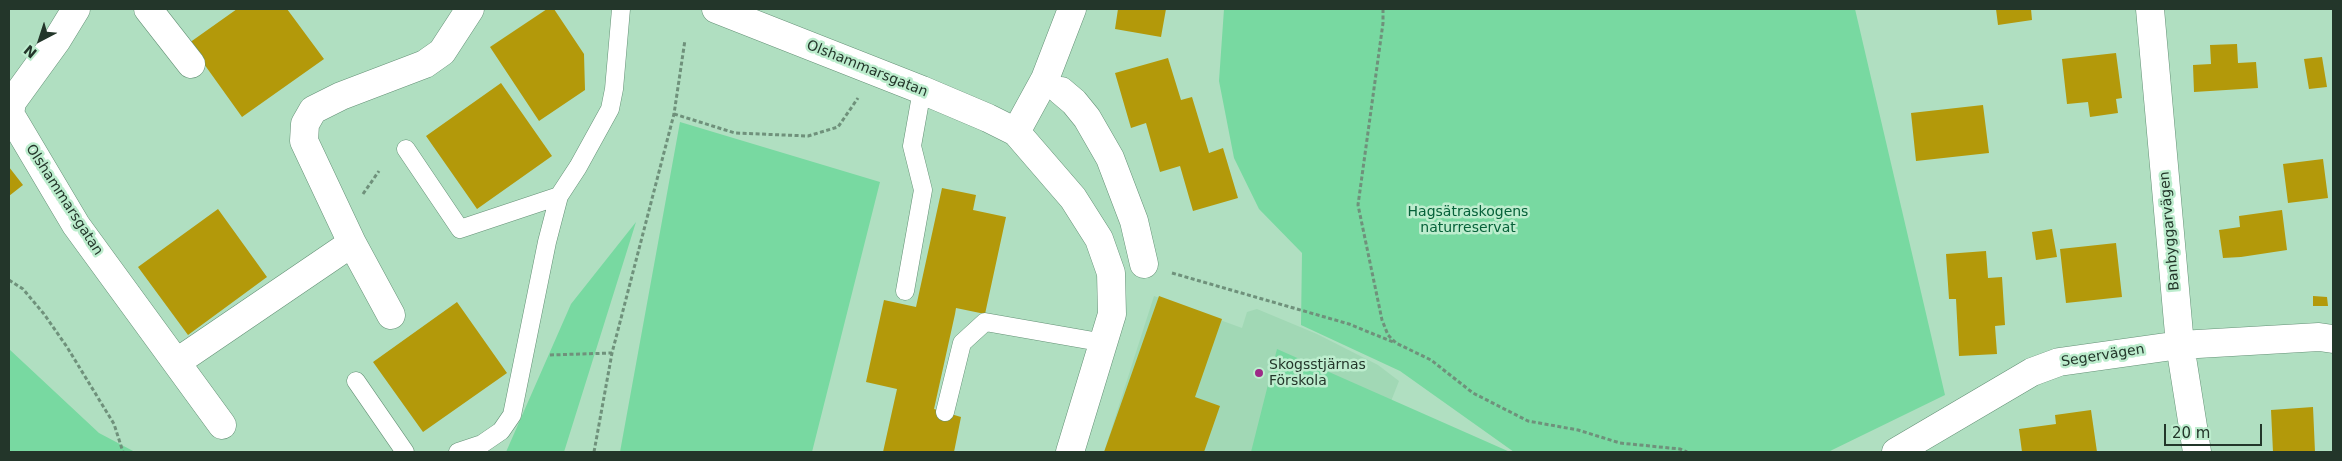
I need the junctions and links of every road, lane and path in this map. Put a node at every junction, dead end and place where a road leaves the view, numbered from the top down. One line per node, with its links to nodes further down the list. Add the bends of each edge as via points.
1 (76, 9): 29 (street, Olshammarsgatan, via 12,102 10,114 76,225)
2 (148, 9): 10 (street)
3 (470, 9): 18 (street, via 442,52 425,64 341,96 313,110 305,124 304,141)
4 (621, 9): 17 (lane, via 610,110)
5 (716, 9): 11 (street, Olshammarsgatan)
6 (1072, 9): 15 (street, via 1045,79)
7 (1383, 9): 25 (path, via 1358,205 1382,320 1388,335)
8 (2150, 9): 26 (street, Banbyggarvägen)
9 (685, 40): 14 (path)
10 (191, 64)
11 (870, 70): 12 (street, Olshammarsgatan); 14 (path, via 859,97 838,127 808,136 735,133)
12 (922, 90): 15 (street, Olshammarsgatan); 21 (lane, via 912,146 924,190)
13 (1061, 91): 19 (street, via 1087,118 1110,158 1134,221)
14 (674, 114): 27 (path)
15 (1016, 132): 24 (street, via 1074,198 1099,239 1111,273 1112,314)
16 (406, 149): 17 (lane, via 460,230)
17 (559, 196): 28 (lane)
18 (352, 243): 22 (street); 29 (street)
19 (1144, 264): 25 (path, via 1349,324)
20 (9, 280): 33 (path, via 23,289 67,347 114,424)
21 (905, 291)
22 (391, 315)
23 (2333, 339): 26 (street, Segervägen, via 2319,337)
24 (1105, 343): 31 (lane, via 985,322 962,343); 37 (street)
25 (1396, 343): 38 (path, via 1431,360 1473,393 1528,421 1578,430 1620,443)
26 (2180, 345): 39 (street, Segervägen, via 2059,362 2032,372); 40 (street, Banbyggarvägen)
27 (612, 353): 28 (path); 36 (path)
28 (526, 356): 35 (lane, via 512,415 502,431 482,444)
29 (177, 362): 32 (street, Olshammarsgatan)
30 (356, 381): 34 (lane)
31 (945, 412)
32 (222, 425)
33 (123, 452)
34 (405, 452)
35 (458, 452)
36 (594, 452)
37 (1070, 452)
38 (1687, 452)
39 (1896, 452)
40 (2197, 452)

